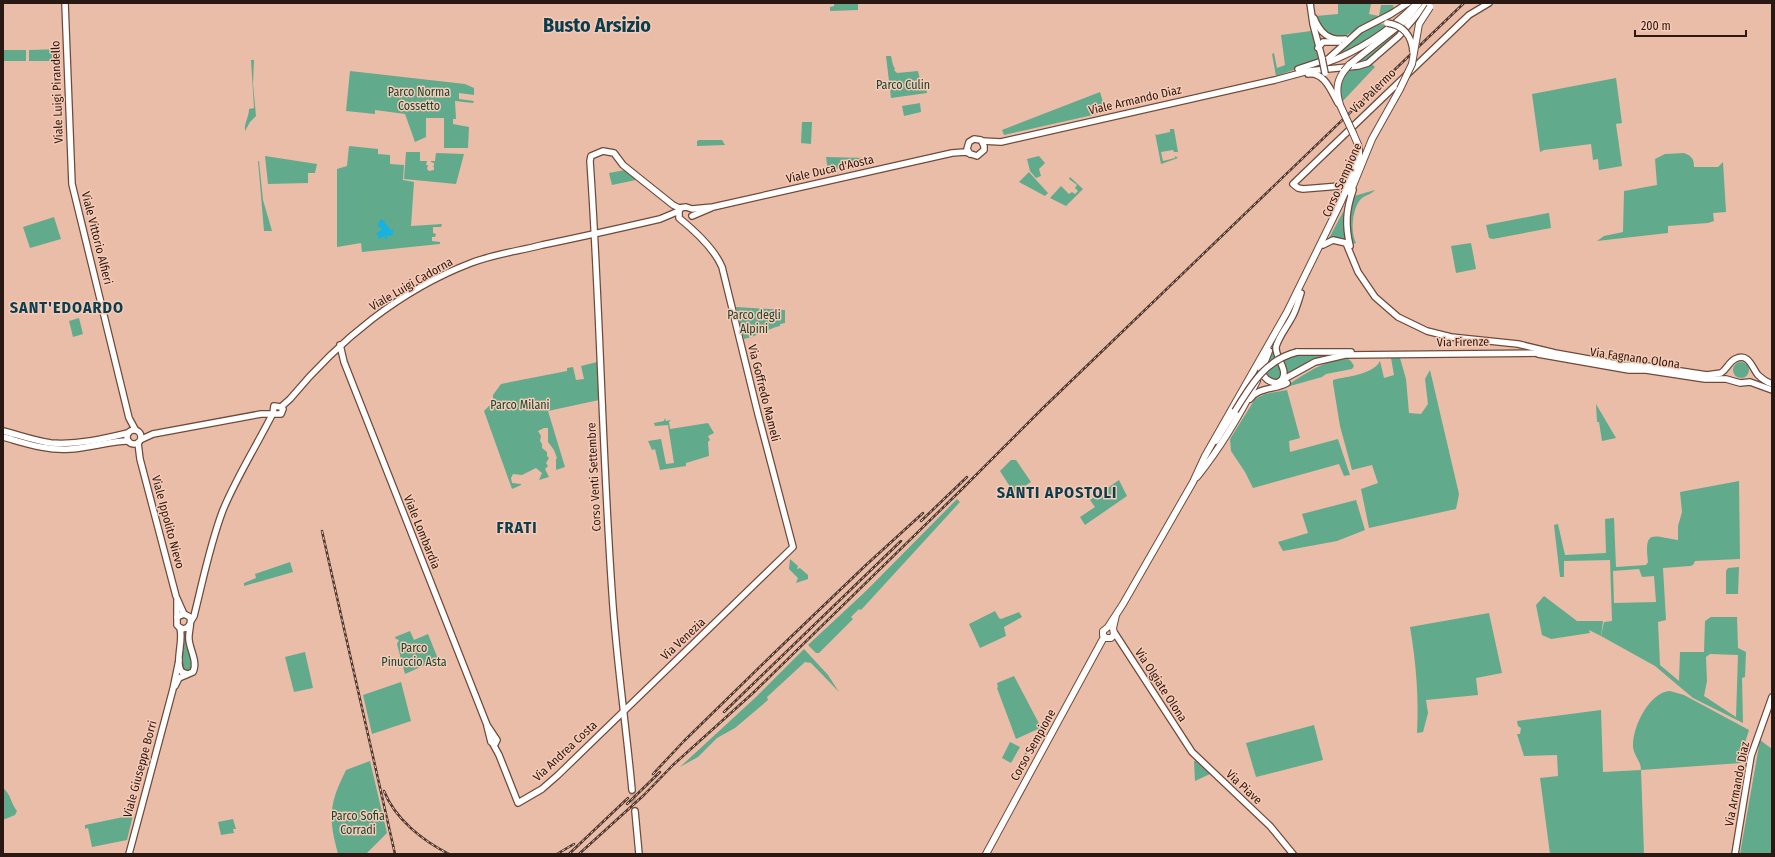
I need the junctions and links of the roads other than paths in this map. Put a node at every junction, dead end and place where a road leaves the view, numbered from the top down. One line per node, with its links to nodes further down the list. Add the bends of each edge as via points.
1 (65, 3): 24 (main road, Viale Luigi Pirandello)
2 (1310, 3): 7 (main road)
3 (1408, 3): 8 (main road)
4 (1418, 3): 13 (main road, via 1374,38 1348,54 1317,66); 16 (main road, Corso Sempione, bridge, via 1406,20 1344,71 1337,88)
5 (1489, 3): 25 (main road, Via Palermo, via 1469,15 1293,184 1303,189 1340,186)
6 (1430, 4): 12 (main road, Corso Sempione, bridge, via 1419,24); 14 (main road, via 1368,63 1308,71)
7 (1312, 13): 10 (main road, via 1324,34 1333,39); 11 (main road)
8 (1365, 27): 9 (main road); 12 (main road, bridge, via 1387,23 1398,26 1406,32 1411,41)
9 (1355, 34): 10 (main road); 13 (main road, via 1328,59)
10 (1345, 39): 11 (main road, via 1338,43 1323,42)
11 (1318, 48): 15 (main road, bridge)
12 (1414, 56): 23 (main road, Corso Sempione, bridge, via 1410,70 1372,139)
13 (1289, 72): 14 (main road)
14 (1274, 80): 15 (main road, via 1316,74 1321,76); 18 (main road, Viale Armando Diaz)
15 (1330, 90): 16 (main road)
16 (1340, 105): 25 (main road, Corso Sempione, bridge, via 1360,149)
17 (982, 141): 18 (main road, Viale Armando Diaz); 19 (main road, via 974,139); 20 (main road)
18 (1001, 142): 20 (main road, Viale Armando Diaz)
19 (968, 145): 21 (main road, Viale Duca d'Aosta); 22 (main road)
20 (984, 150): 22 (main road, via 979,155)
21 (952, 153): 22 (main road, Viale Duca d'Aosta); 26 (main road, Viale Duca d'Aosta)
22 (970, 154)
23 (1358, 174): 32 (main road, Corso Sempione); 33 (main road, via 1346,216)
24 (72, 180): 54 (main road, Viale Vittorio Alfieri)
25 (1347, 188): 40 (main road, Corso Sempione)
26 (713, 207): 27 (main road, Viale Duca d'Aosta); 29 (main road, Viale Duca d'Aosta)
27 (690, 209): 28 (main road, Viale Duca d'Aosta, via 686,207); 29 (main road, Via Goffredo Mameli)
28 (680, 214): 29 (main road, Viale Duca d'Aosta, via 687,220); 30 (main road, Via Goffredo Mameli); 31 (main road); 31 (main road, Corso Venti Settembre, via 628,169 615,154 607,151 593,154 590,162)
29 (691, 217): 30 (main road, Via Goffredo Mameli, via 691,225)
30 (695, 232): 60 (main road, Via Goffredo Mameli, via 722,267 766,446)
31 (595, 233): 35 (main road, Viale Luigi Cadorna, via 465,266 440,277 398,302); 74 (main road, Corso Venti Settembre, via 614,629)
32 (1323, 245): 33 (main road, via 1332,240 1345,242); 34 (main road, Corso Sempione)
33 (1352, 258): 37 (main road, via 1368,288 1391,312 1419,328 1451,337 1498,341)
34 (1301, 293): 40 (main road, Corso Sempione); 45 (main road, via 1277,345 1284,373)
35 (340, 345): 50 (main road, Viale Luigi Cadorna, via 282,408 282,413); 77 (main road, Viale Lombardia, via 348,374)
36 (1534, 353): 37 (main road, Via Firenze); 38 (main road, Via Firenze); 44 (main road, Via Fagnano Olona, via 1629,370)
37 (1555, 353): 41 (main road, Via Fagnano Olona, via 1622,365 1709,375 1721,373)
38 (1371, 354): 39 (main road); 58 (main road, bridge, via 1297,352 1276,360 1260,373)
39 (1337, 357): 45 (main road, via 1312,363); 49 (main road, via 1312,367 1283,385 1255,393)
40 (1263, 361): 45 (main road, via 1260,368 1263,375 1271,382); 58 (main road, Corso Sempione, via 1210,446)
41 (1729, 365): 42 (main road, Via Fagnano Olona, via 1734,359 1741,358 1750,361); 44 (main road, via 1729,375)
42 (1754, 368): 46 (main road, via 1753,375); 47 (main road, Via Fagnano Olona, via 1762,378)
43 (1258, 378): 49 (main road, Corso Sempione)
44 (1733, 381): 46 (main road, Via Fagnano Olona)
45 (1280, 382)
46 (1747, 382): 48 (main road, Via Fagnano Olona)
47 (1772, 384)
48 (1772, 390)
49 (1245, 405): 59 (main road, Corso Sempione)
50 (275, 412): 51 (main road); 52 (main road); 55 (main road)
51 (262, 414): 52 (main road); 57 (main road, via 153,434)
52 (267, 426): 55 (main road)
53 (3, 431): 54 (main road, via 41,441 61,443 83,442)
54 (131, 431): 57 (main road, Viale Vittorio Alfieri); 57 (main road)
55 (264, 432): 62 (main road, via 239,475 223,510)
56 (3, 437): 57 (main road, via 60,450)
57 (136, 440): 61 (main road, Viale Ippolito Nievo)
58 (1198, 471): 59 (main road, Corso Sempione)
59 (1194, 481): 67 (main road, Corso Sempione, via 1116,615)
60 (794, 544): 74 (main road, Via Venezia, via 793,548)
61 (176, 596): 63 (main road, Viale Ippolito Nievo); 64 (main road, Viale Ippolito Nievo)
62 (198, 596): 63 (main road, via 192,611); 65 (main road)
63 (186, 614): 64 (main road); 65 (main road)
64 (177, 617): 66 (main road, via 176,623)
65 (191, 622): 66 (main road, via 187,628); 71 (main road, via 189,639 195,666 193,672)
66 (180, 628): 70 (main road, Viale Giuseppe Borri, via 182,636)
67 (1112, 630): 68 (main road, Corso Sempione, via 1113,636); 68 (main road, Corso Sempione, via 1103,631); 69 (main road, Via Olgiate Olona)
68 (1107, 638): 69 (main road, Via Olgiate Olona, via 1116,640); 81 (main road, Corso Sempione, via 1100,646)
69 (1123, 646): 75 (main road, Via Olgiate Olona)
70 (179, 660): 71 (main road, via 180,670); 72 (main road, Viale Giuseppe Borri)
71 (187, 674): 72 (main road, via 178,679)
72 (173, 689): 79 (main road, Viale Giuseppe Borri)
73 (1772, 697): 83 (main road, Via Armando Diaz, via 1752,753)
74 (624, 711): 76 (main road, Corso Venti Settembre); 77 (main road, Via Andrea Costa, via 548,784)
75 (1180, 735): 82 (main road, Via Piave, via 1194,754 1270,826)
76 (632, 790)
77 (518, 803)
78 (635, 811): 80 (main road)
79 (129, 854)
80 (639, 854)
81 (986, 854)
82 (1293, 854)
83 (1735, 854)

